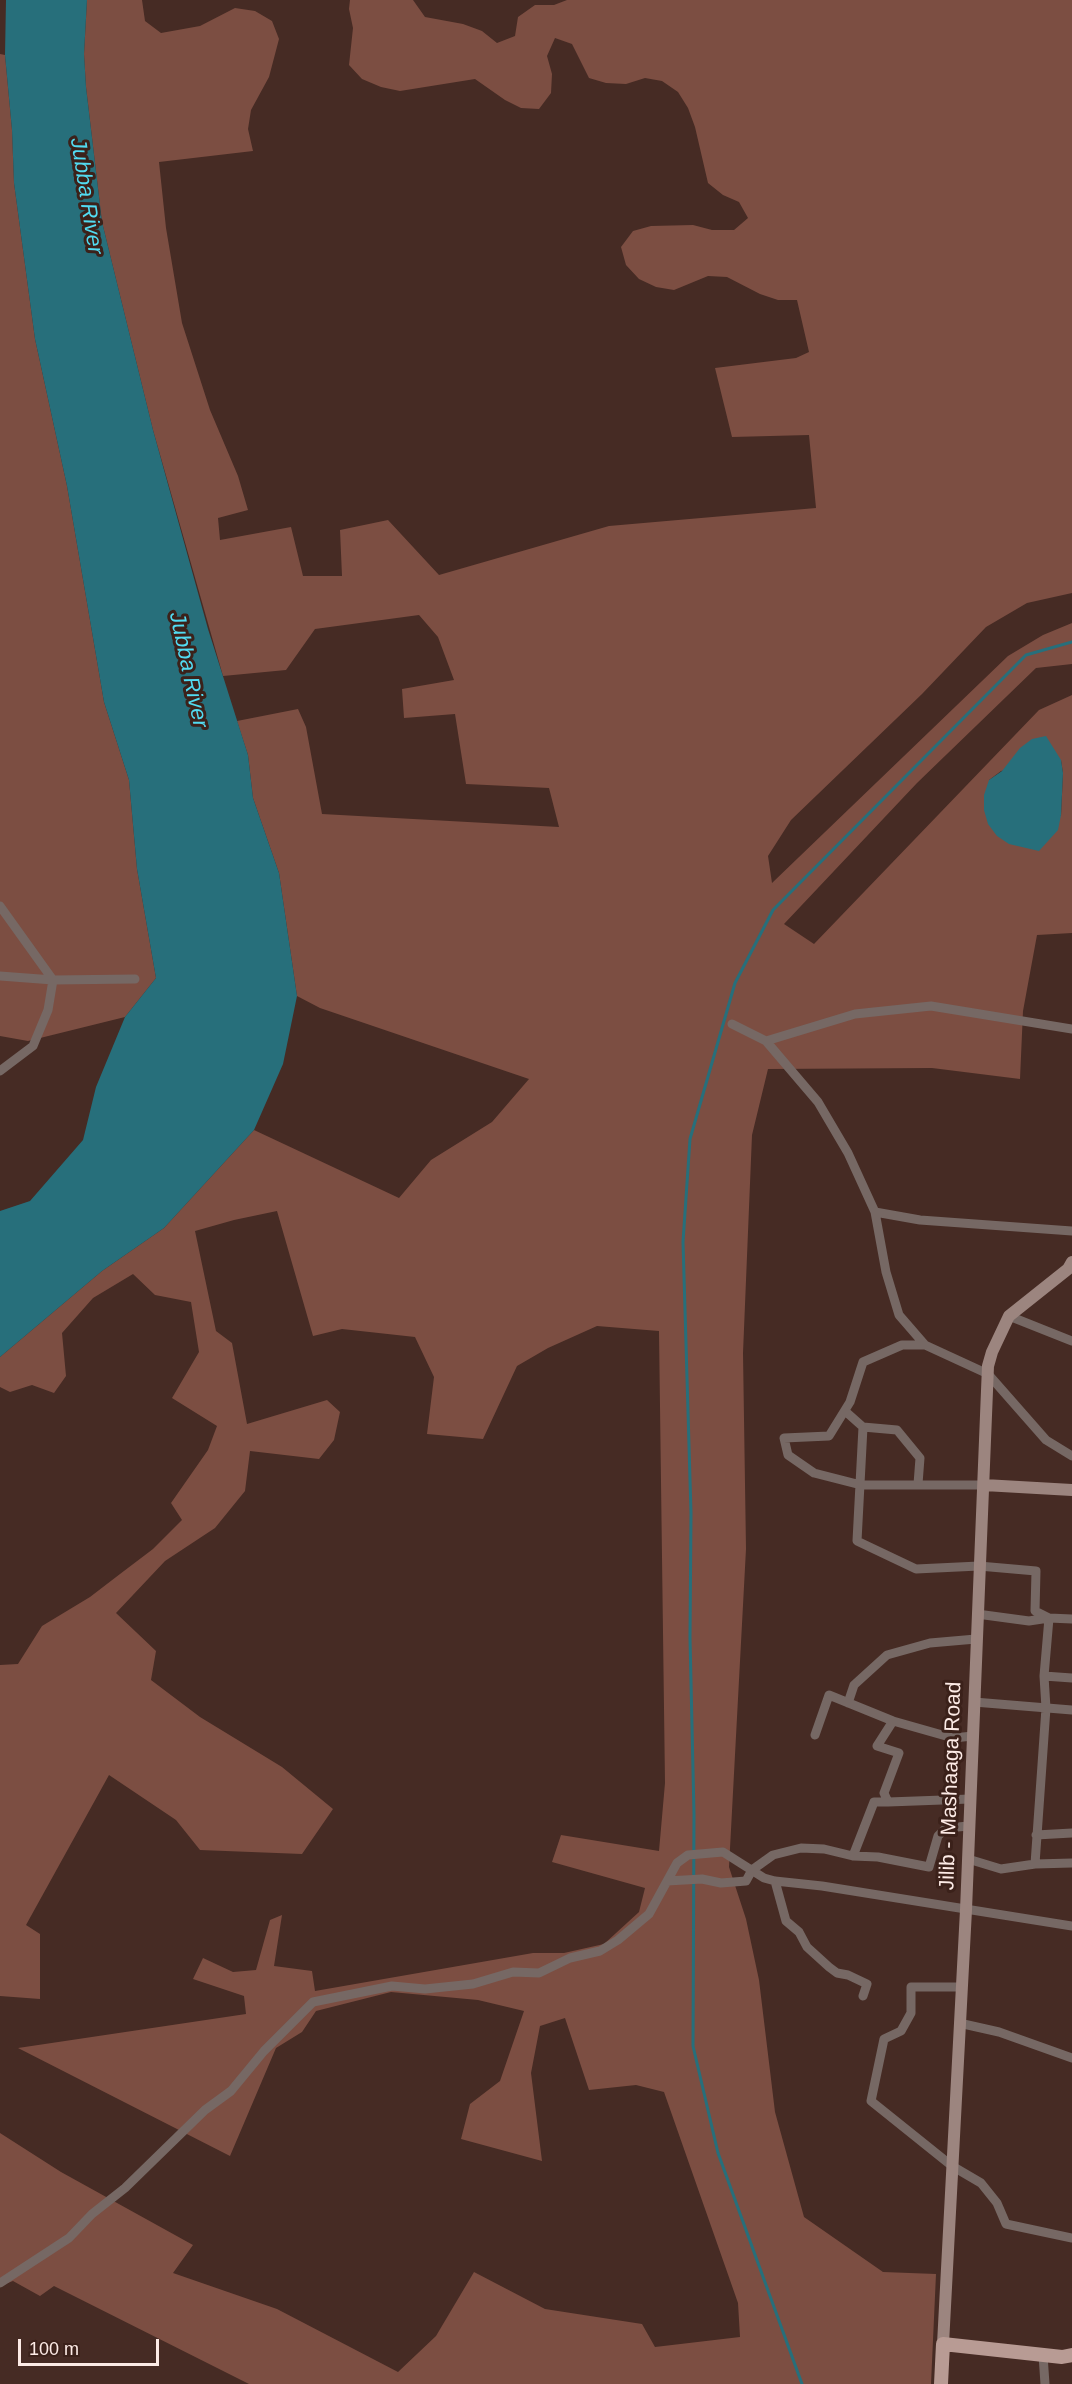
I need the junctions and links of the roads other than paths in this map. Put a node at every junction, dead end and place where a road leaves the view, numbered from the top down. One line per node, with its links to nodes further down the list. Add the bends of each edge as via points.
1 (0, 906): 4 (street)
2 (0, 976): 4 (street)
3 (135, 979): 4 (street)
4 (53, 980): 8 (street, via 48,1010 33,1046)
5 (732, 1024): 7 (street)
6 (1072, 1029): 7 (street, via 931,1006 855,1014)
7 (766, 1041): 9 (street, via 818,1102 848,1153)
8 (0, 1071)
9 (875, 1212): 10 (street, via 944,1222); 14 (street, via 898,1315)
10 (1072, 1231)
11 (1072, 1263): 12 (main road, Jilib - Mashaaga Road)
12 (1009, 1316): 13 (street); 15 (main road, Jilib - Mashaaga Road, via 992,1352)
13 (1072, 1341)
14 (925, 1345): 15 (street); 16 (street, via 902,1345 863,1362)
15 (988, 1374): 18 (street, via 1046,1440); 21 (main road, Jilib - Mashaaga Road)
16 (845, 1411): 17 (street); 20 (street, via 829,1436 783,1438 788,1455 814,1473)
17 (863, 1427): 19 (street, via 897,1430 920,1458); 20 (street)
18 (1072, 1456)
19 (918, 1484): 20 (street); 21 (street)
20 (861, 1485): 23 (street, via 857,1541 916,1569)
21 (984, 1485): 22 (main road); 23 (main road, Jilib - Mashaaga Road)
22 (1072, 1490)
23 (979, 1566): 24 (main road, Jilib - Mashaaga Road); 25 (street, via 1035,1570 1035,1611)
24 (977, 1614): 25 (street, via 1029,1622); 27 (main road, Jilib - Mashaaga Road)
25 (1049, 1618): 26 (street); 28 (street)
26 (1072, 1619)
27 (976, 1639): 30 (main road, Jilib - Mashaaga Road); 31 (street, via 930,1643 887,1655 854,1685)
28 (1044, 1676): 29 (street); 32 (street)
29 (1072, 1678)
30 (974, 1702): 32 (street); 36 (main road, Jilib - Mashaaga Road)
31 (848, 1703): 34 (street); 35 (street, via 829,1695)
32 (1046, 1708): 33 (street); 41 (street)
33 (1072, 1710)
34 (893, 1721): 36 (street, via 953,1738); 38 (street, via 877,1746 898,1754 884,1793)
35 (815, 1735)
36 (972, 1736): 37 (main road, Jilib - Mashaaga Road)
37 (970, 1799): 38 (street); 39 (main road, Jilib - Mashaaga Road)
38 (888, 1802): 42 (street, via 874,1802)
39 (969, 1826): 42 (street, via 946,1828 938,1836 929,1867); 43 (main road, Jilib - Mashaaga Road)
40 (1072, 1833): 41 (street)
41 (1036, 1835): 45 (street)
42 (853, 1856): 46 (street, via 801,1848 773,1855)
43 (968, 1858): 45 (street, via 1001,1869); 49 (main road, Jilib - Mashaaga Road)
44 (1072, 1863): 45 (street)
45 (1035, 1864)
46 (752, 1870): 47 (street, via 746,1881); 47 (street, via 723,1852 694,1854 677,1863); 48 (street)
47 (667, 1881): 57 (street, via 649,1914 618,1940 600,1951 570,1958 539,1973 513,1972 473,1984 424,1989 392,1986 313,2002 231,2091 205,2110 125,2188 69,2238)
48 (775, 1881): 49 (street); 52 (street, via 786,1921 829,1967 867,1984)
49 (966, 1910): 50 (street); 51 (main road, Jilib - Mashaaga Road)
50 (1072, 1926)
51 (962, 1987): 53 (main road, Jilib - Mashaaga Road); 55 (street, via 911,1987 911,2013 901,2031 884,2038 871,2101)
52 (863, 1996)
53 (959, 2023): 54 (street, via 999,2032); 55 (main road, Jilib - Mashaaga Road)
54 (1072, 2058)
55 (952, 2166): 56 (street, via 981,2183 997,2203 1006,2224); 58 (main road, Jilib - Mashaaga Road)
56 (1072, 2238)
57 (0, 2283)
58 (944, 2344): 59 (main road); 61 (main road)
59 (1043, 2355): 60 (main road); 62 (street)
60 (1072, 2355)
61 (941, 2384)
62 (1045, 2384)

